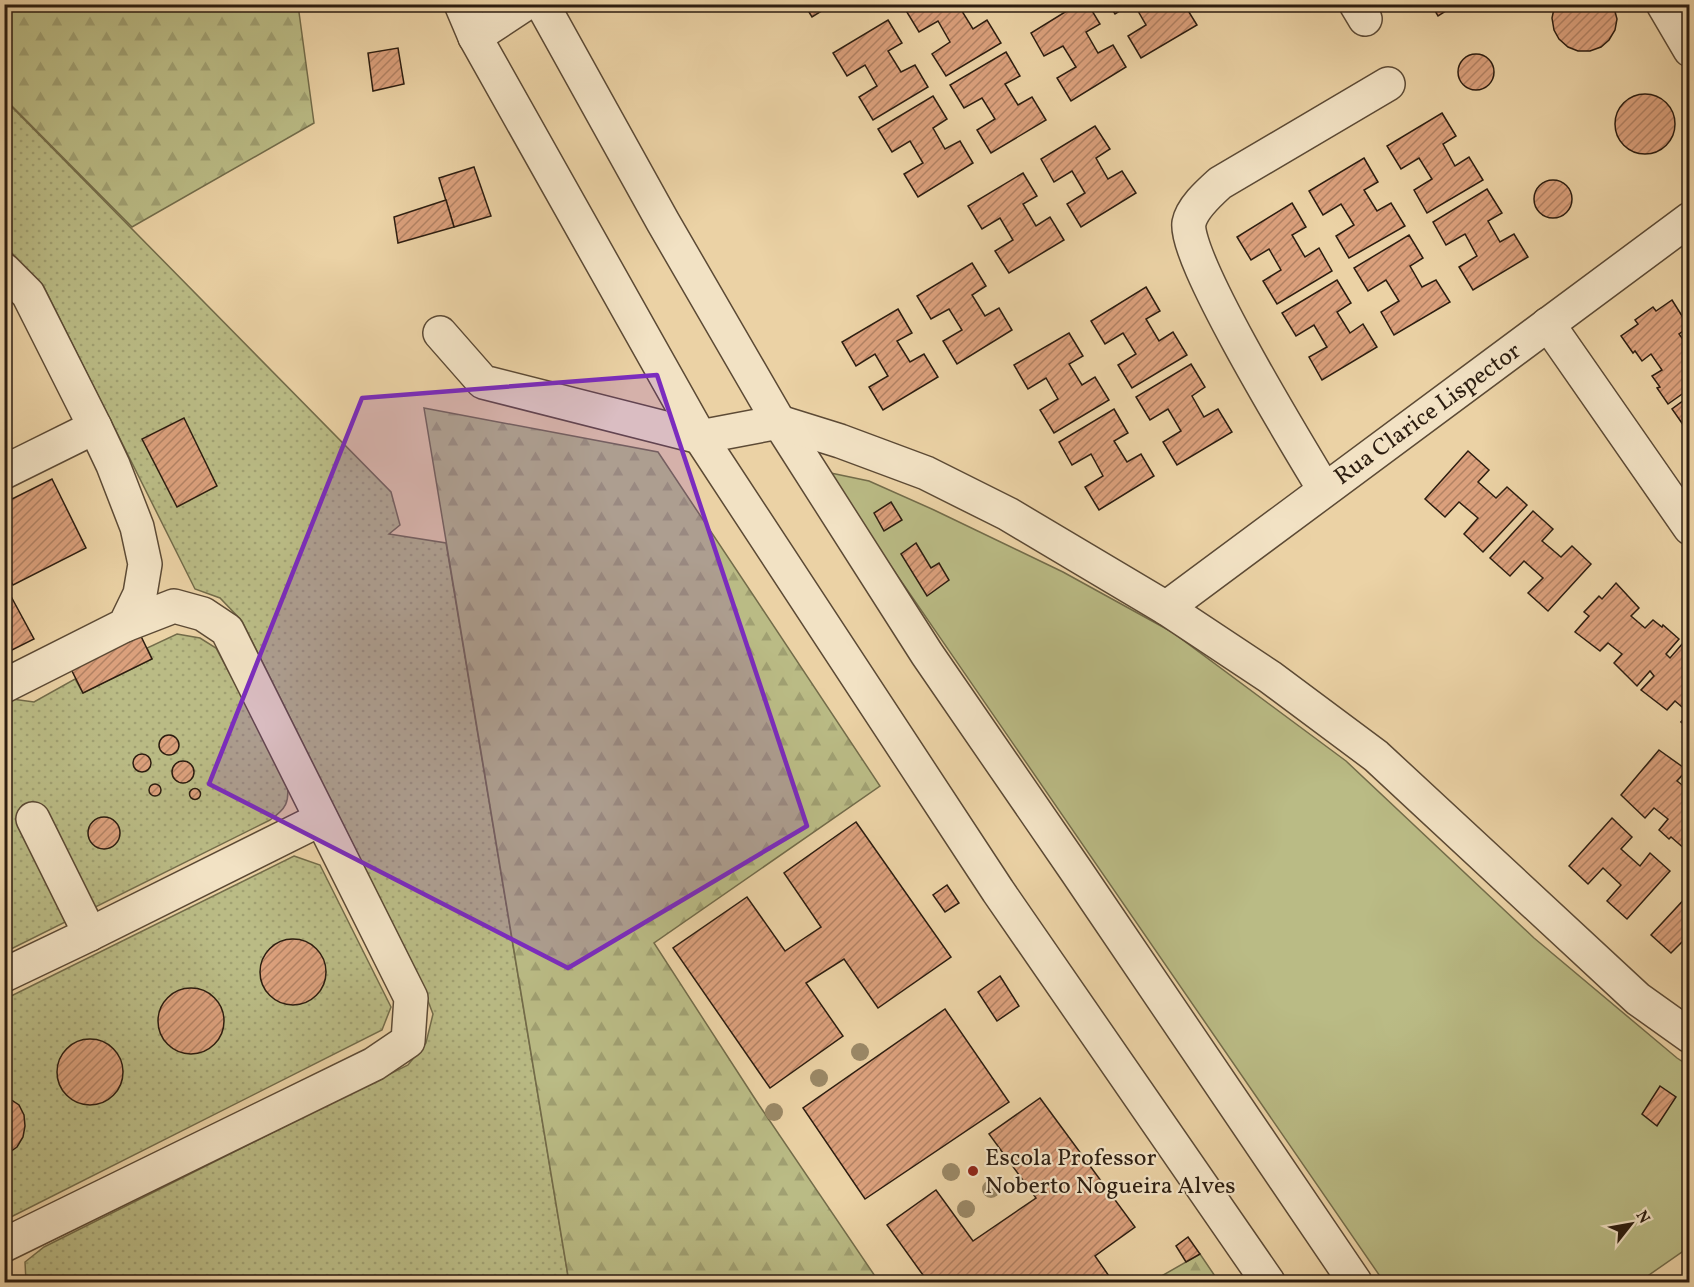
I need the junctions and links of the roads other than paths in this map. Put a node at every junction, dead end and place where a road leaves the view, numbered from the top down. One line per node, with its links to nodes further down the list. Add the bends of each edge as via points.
1 (461, 4): 5 (street)
2 (525, 4): 5 (street)
3 (542, 4): 12 (street)
4 (1663, 4): 6 (street)
5 (476, 37): 14 (street)
6 (1689, 50)
7 (1388, 84): 16 (street, via 1220,183 1189,221 1190,236 1203,271 1269,397)
8 (1689, 219): 10 (street, Rua Clarice Lispector)
9 (4, 270): 13 (street, via 28,294)
10 (1548, 324): 16 (street, Rua Clarice Lispector); 17 (street)
11 (440, 333): 14 (street, via 483,382)
12 (779, 422): 14 (street); 18 (street, via 926,473 1008,514); 28 (street, via 927,654)
13 (95, 427): 15 (street); 19 (street, via 137,527 145,564 140,594)
14 (700, 437): 27 (street, via 998,891)
15 (4, 472)
16 (1324, 489): 18 (street, Rua Clarice Lispector)
17 (1689, 528)
18 (1166, 608): 25 (street, via 1270,677 1376,756 1638,999)
19 (125, 625): 20 (street); 22 (street, via 174,606 203,614 227,630)
20 (4, 686)
21 (33, 819): 23 (street)
22 (321, 819): 23 (street); 26 (street, via 411,998 408,1041 374,1064)
23 (90, 934): 24 (street)
24 (4, 975)
25 (1689, 1036)
26 (4, 1245)
27 (1268, 1282)
28 (1355, 1282)

